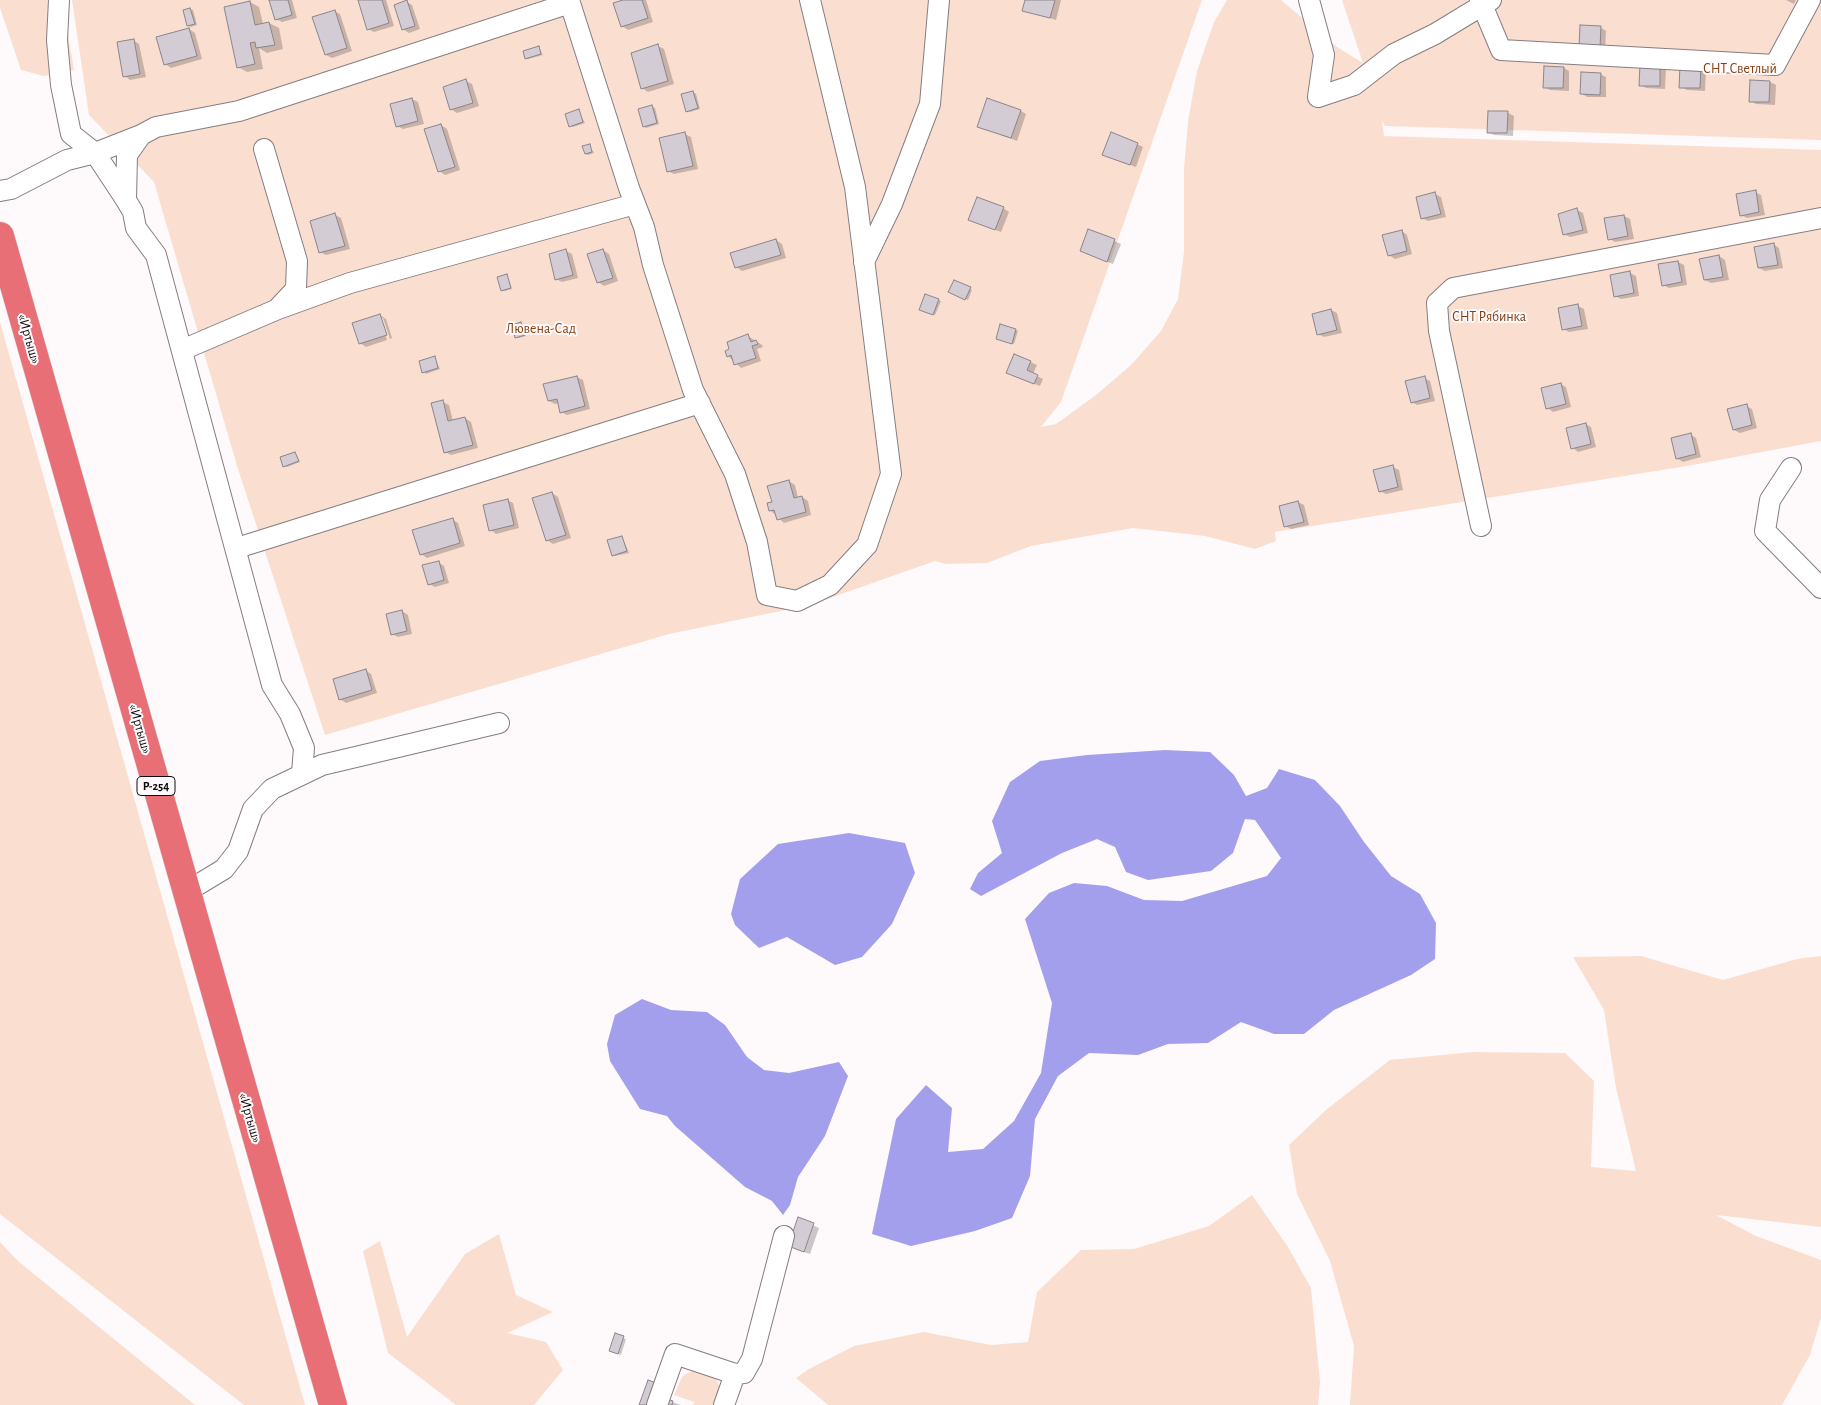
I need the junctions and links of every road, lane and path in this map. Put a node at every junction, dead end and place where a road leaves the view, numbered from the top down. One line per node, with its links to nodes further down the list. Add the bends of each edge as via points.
1 (59, 0): 10 (street, via 57,40 61,85 71,134)
2 (810, 0): 16 (street, via 855,187)
3 (939, 0): 16 (street, via 930,104 892,204)
4 (1308, 0): 7 (street, via 1324,55 1318,97 1354,84 1394,54 1435,34)
5 (1810, 0): 7 (street, via 1775,64 1501,50)
6 (569, 2): 8 (street, via 239,111 156,127); 13 (street)
7 (1485, 2)
8 (142, 135): 10 (street); 12 (street, via 127,155)
9 (264, 149): 17 (street, via 296,261 296,289)
10 (95, 153): 11 (street, via 67,160); 12 (street)
11 (0, 191)
12 (126, 200): 18 (street, via 133,212 136,228 156,255)
13 (635, 204): 17 (street, via 350,283); 19 (street, via 690,381)
14 (1821, 218): 21 (street, via 1452,288 1437,303 1439,331)
15 (0, 236): 26 (highway, «Иртыш» / Р-254)
16 (864, 262): 19 (street, via 892,474 867,545 830,585 797,602 767,595 757,542 735,474)
17 (278, 308): 18 (street)
18 (182, 350): 22 (street)
19 (700, 403): 22 (street)
20 (1791, 468): 23 (street, via 1770,500 1765,531)
21 (1482, 526)
22 (237, 548): 25 (street, via 272,685 290,714 304,748)
23 (1821, 588)
24 (499, 723): 25 (street, via 322,765)
25 (302, 773): 26 (street, via 272,788 253,809 238,851 224,869)
26 (186, 892): 29 (highway, «Иртыш» / Р-254)
27 (784, 1236): 28 (street, via 752,1360 744,1373)
28 (735, 1374): 30 (street, via 676,1354); 31 (street)
29 (332, 1405)
30 (657, 1405)
31 (724, 1405)

